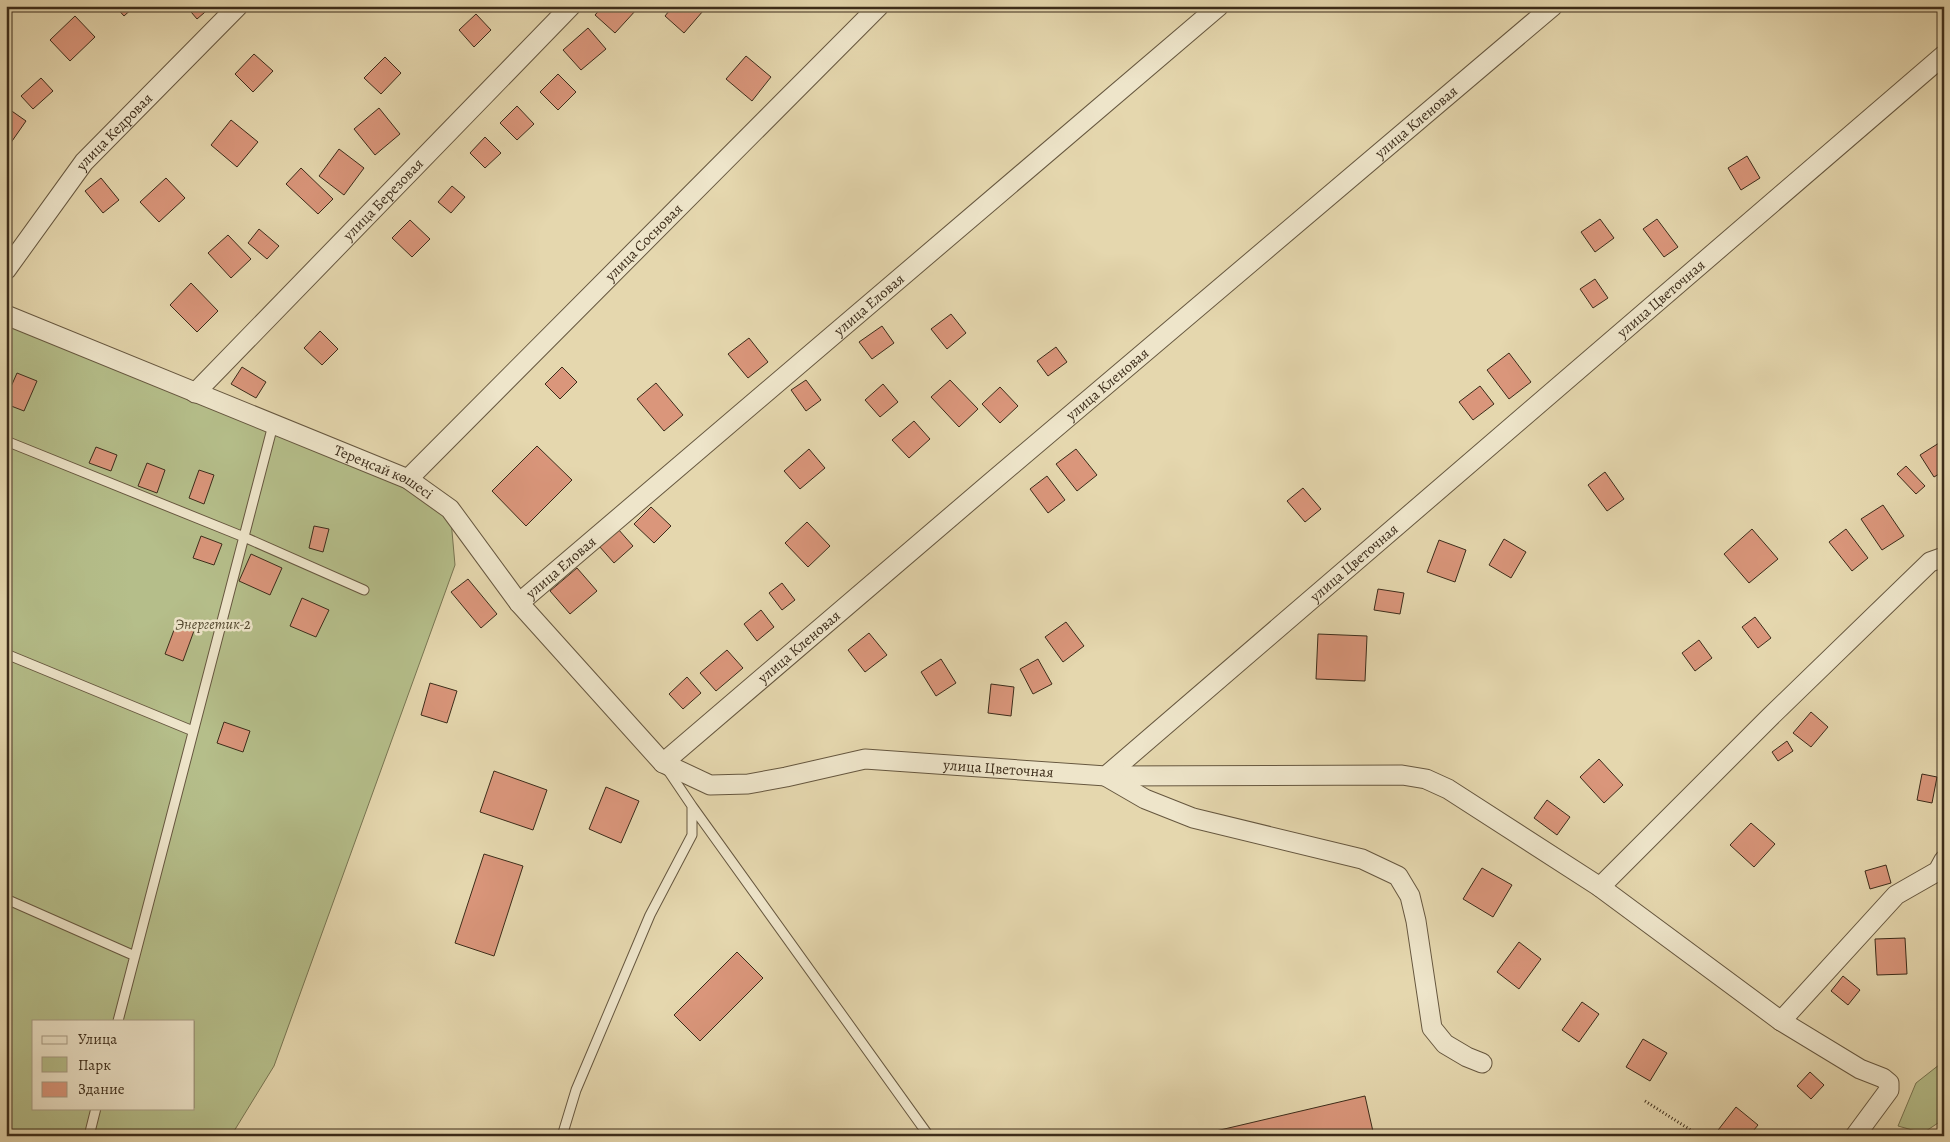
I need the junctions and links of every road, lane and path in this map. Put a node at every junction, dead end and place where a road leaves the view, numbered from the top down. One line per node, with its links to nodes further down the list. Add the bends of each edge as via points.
1 (238, 6): 7 (street, улица Кедровая, via 84,162)
2 (571, 6): 9 (street, улица Березовая)
3 (879, 6): 12 (street, улица Сосновая)
4 (1219, 6): 16 (street, улица Еловая)
5 (1553, 6): 19 (street, улица Кленовая)
6 (1944, 55): 20 (street, улица Цветочная)
7 (6, 270)
8 (6, 315): 9 (street, Тереңсай көшесі)
9 (195, 393): 10 (street, Тереңсай көшесі)
10 (273, 425): 12 (street, Тереңсай көшесі); 13 (lane)
11 (6, 441): 13 (lane)
12 (408, 479): 16 (street, Тереңсай көшесі, via 450,509)
13 (244, 537): 15 (lane); 18 (lane)
14 (1944, 557): 23 (street, via 1930,562)
15 (364, 590)
16 (519, 603): 19 (street, Тереңсай көшесі)
17 (6, 654): 18 (lane)
18 (193, 731): 25 (lane)
19 (663, 763): 20 (street, улица Цветочная, via 710,785 748,784 865,759); 21 (lane)
20 (1106, 776): 23 (street, via 1402,775 1426,779 1448,789); 28 (street, via 1145,799 1193,818 1362,859 1398,876 1410,896 1416,921 1432,1028 1445,1044)
21 (692, 806): 32 (lane, via 692,835 650,915 576,1090); 33 (lane)
22 (1944, 860): 27 (street, via 1938,871 1896,895)
23 (1600, 887): 27 (street)
24 (6, 899): 25 (lane)
25 (135, 956): 26 (lane)
26 (118, 1020)
27 (1782, 1021): 35 (street, via 1888,1083 1889,1090)
28 (1482, 1063)
29 (1645, 1101): 34 (path)
30 (96, 1110): 31 (lane)
31 (89, 1136)
32 (562, 1136)
33 (929, 1136)
34 (1700, 1136)
35 (1855, 1136)

